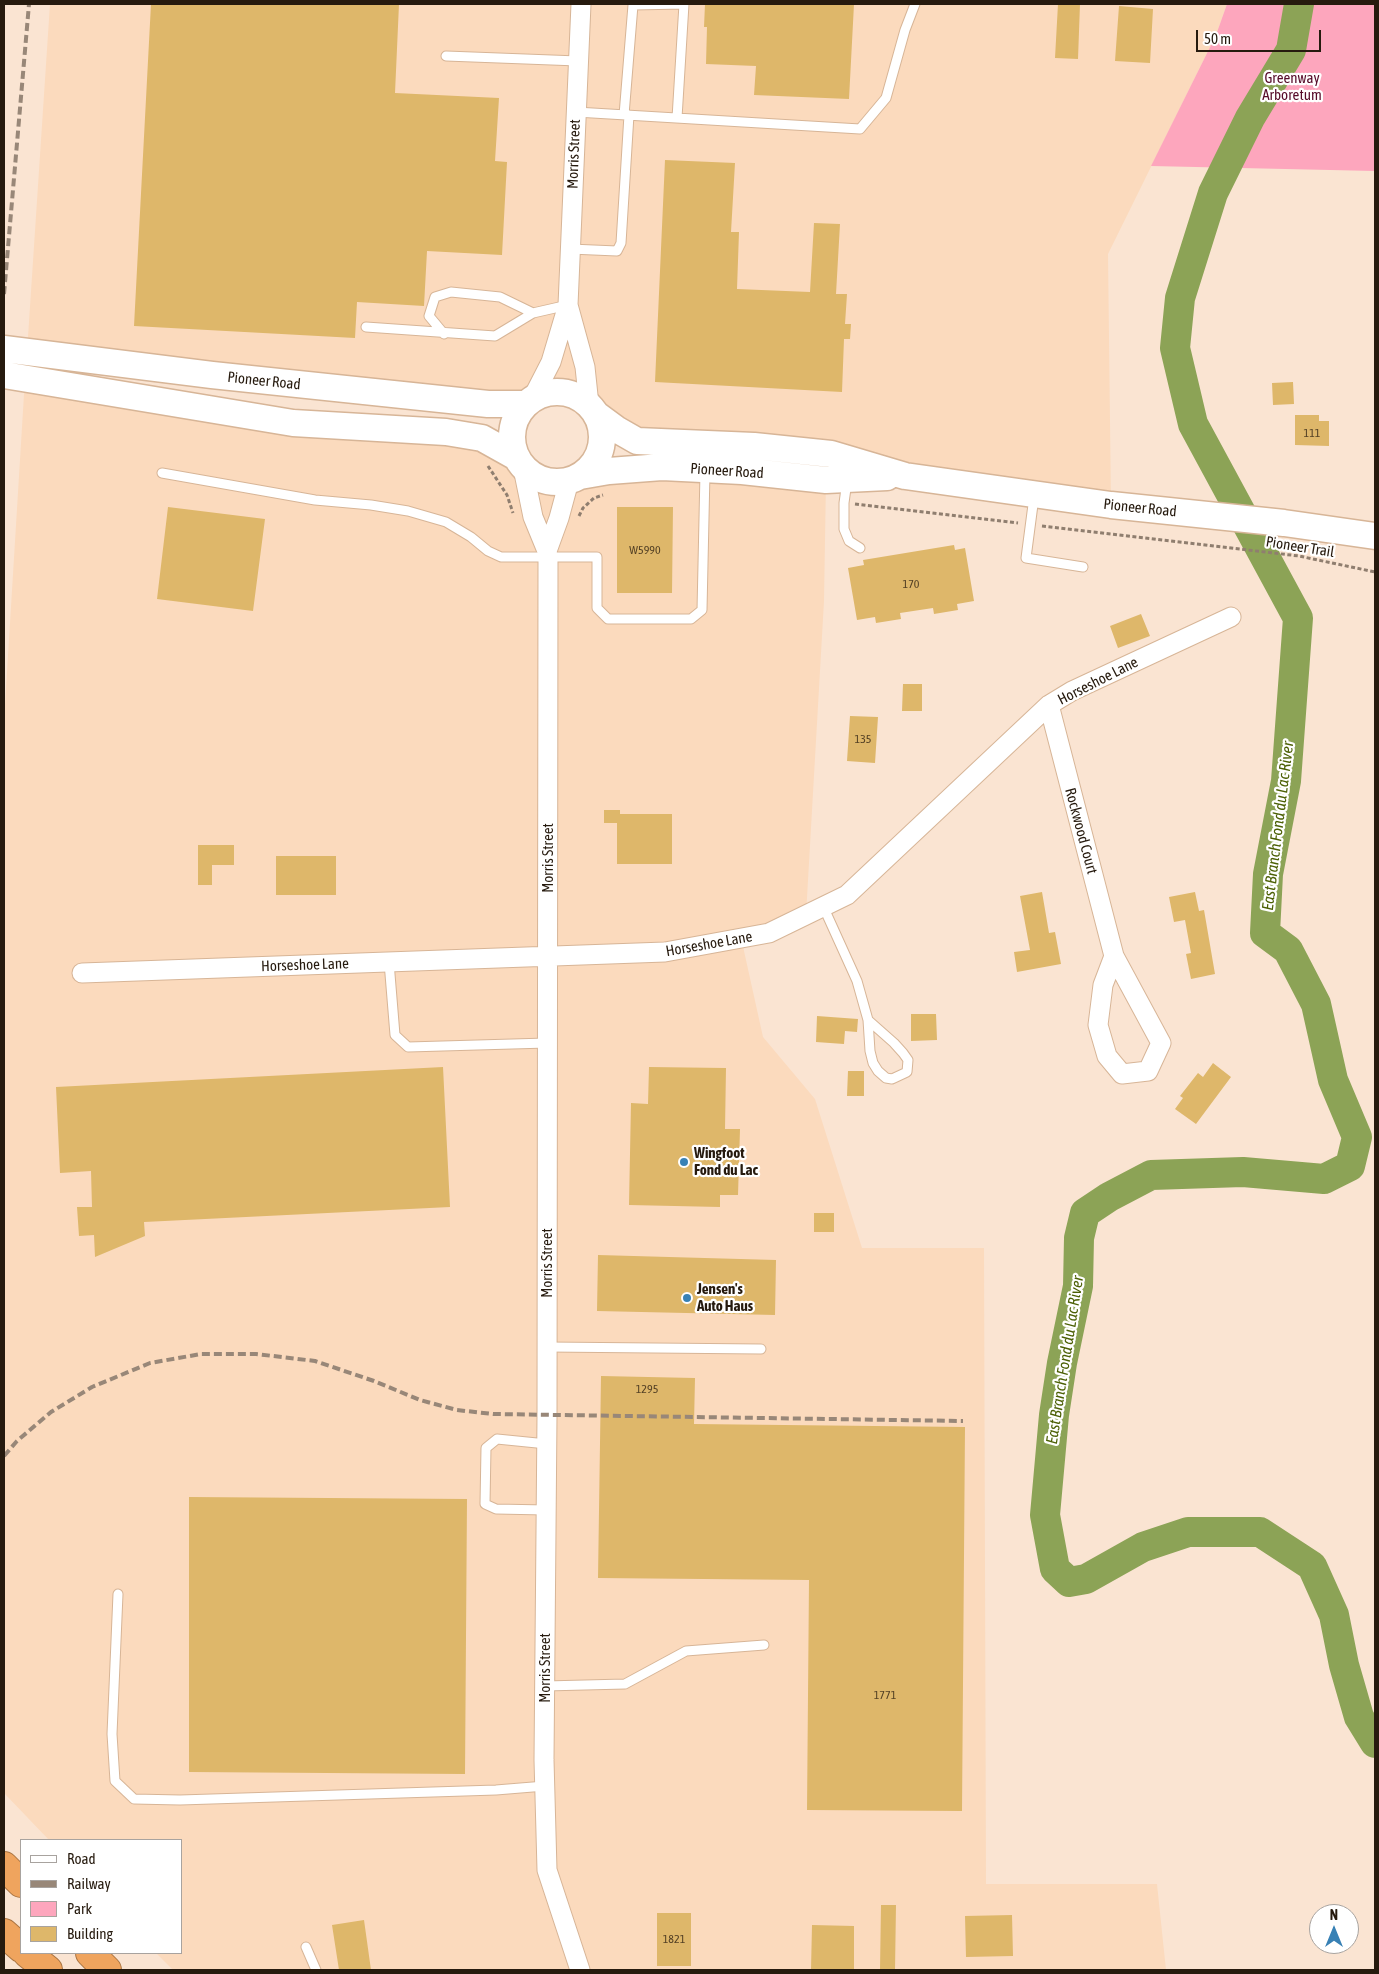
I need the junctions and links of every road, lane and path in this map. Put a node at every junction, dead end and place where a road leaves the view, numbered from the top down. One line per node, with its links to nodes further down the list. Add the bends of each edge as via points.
1 (581, 4): 4 (street, Morris Street)
2 (915, 4): 7 (lane, via 886,98 860,128)
3 (446, 56): 4 (lane)
4 (578, 61): 5 (street, Morris Street)
5 (576, 112): 6 (lane); 8 (street, Morris Street)
6 (627, 115): 7 (lane); 7 (lane, via 633,5 684,4); 8 (lane, via 621,243 616,251)
7 (677, 118)
8 (570, 249): 9 (street, Morris Street)
9 (568, 305): 10 (lane); 15 (street, Morris Street, via 551,362); 16 (street, Morris Street)
10 (533, 313): 12 (lane, via 494,336); 12 (lane, via 500,297 451,292 435,297 430,316)
11 (366, 327): 12 (lane)
12 (444, 334)
13 (4, 349): 15 (main road, Pioneer Road, via 488,404)
14 (4, 375): 17 (main road, via 293,422 473,436 482,438)
15 (529, 401): 16 (main road, via 556,391 571,394); 17 (main road, via 516,415 512,429 511,443)
16 (593, 410): 19 (main road, Pioneer Road, via 637,441 754,446 831,454); 21 (main road, via 602,428 602,443 591,468)
17 (519, 463): 21 (main road, via 547,482); 26 (street, Morris Street, via 532,517)
18 (706, 469): 19 (main road, Pioneer Road, via 826,480); 21 (main road, Pioneer Road, via 662,467 610,471); 26 (lane, via 702,610 691,619 608,619 597,608 597,557)
19 (849, 469): 22 (main road, Pioneer Road); 25 (lane, via 844,529 849,541)
20 (162, 473): 26 (lane, via 315,500 408,511 446,522 501,557)
21 (574, 479): 26 (street, Morris Street)
22 (1034, 494): 23 (main road, Pioneer Road); 27 (lane, via 1026,558)
23 (1375, 536)
24 (1222, 547): 28 (path, Pioneer Trail, via 1299,556)
25 (860, 548)
26 (548, 554): 32 (street, Morris Street)
27 (1083, 567)
28 (1375, 572)
29 (1231, 617): 30 (street, Horseshoe Lane, via 1072,691)
30 (1049, 705): 31 (street, Horseshoe Lane, via 847,895); 33 (street, Rockwood Court)
31 (823, 906): 32 (street, Horseshoe Lane, via 770,933 665,952); 36 (lane, via 856,981)
32 (548, 956): 34 (street, Horseshoe Lane); 37 (street, Morris Street)
33 (1114, 956): 33 (street, Rockwood Court, via 1103,986 1098,1025 1107,1056 1122,1074 1148,1071 1161,1043)
34 (389, 962): 35 (street, Horseshoe Lane); 37 (lane, via 395,1035 408,1047)
35 (82, 973)
36 (868, 1020): 36 (lane, via 903,1053 908,1060 907,1072 892,1079 878,1071 870,1051)
37 (548, 1043): 38 (street, Morris Street)
38 (547, 1347): 39 (lane); 40 (street, Morris Street)
39 (761, 1349)
40 (547, 1444): 41 (street, Morris Street); 41 (lane, via 497,1439 486,1448 486,1504 496,1509)
41 (546, 1510): 44 (street, Morris Street)
42 (118, 1594): 45 (lane, via 112,1734 115,1781 134,1799)
43 (764, 1645): 44 (lane, via 686,1651 625,1684)
44 (545, 1686): 45 (street, Morris Street)
45 (545, 1786): 56 (street, Morris Street, via 547,1870)
46 (4, 1866): 47 (highway)
47 (20, 1882)
48 (4, 1933): 49 (highway)
49 (20, 1947)
50 (306, 1947): 55 (lane)
51 (28, 1954): 53 (highway)
52 (91, 1954): 54 (highway)
53 (48, 1970)
54 (107, 1970)
55 (316, 1970)
56 (580, 1970)

